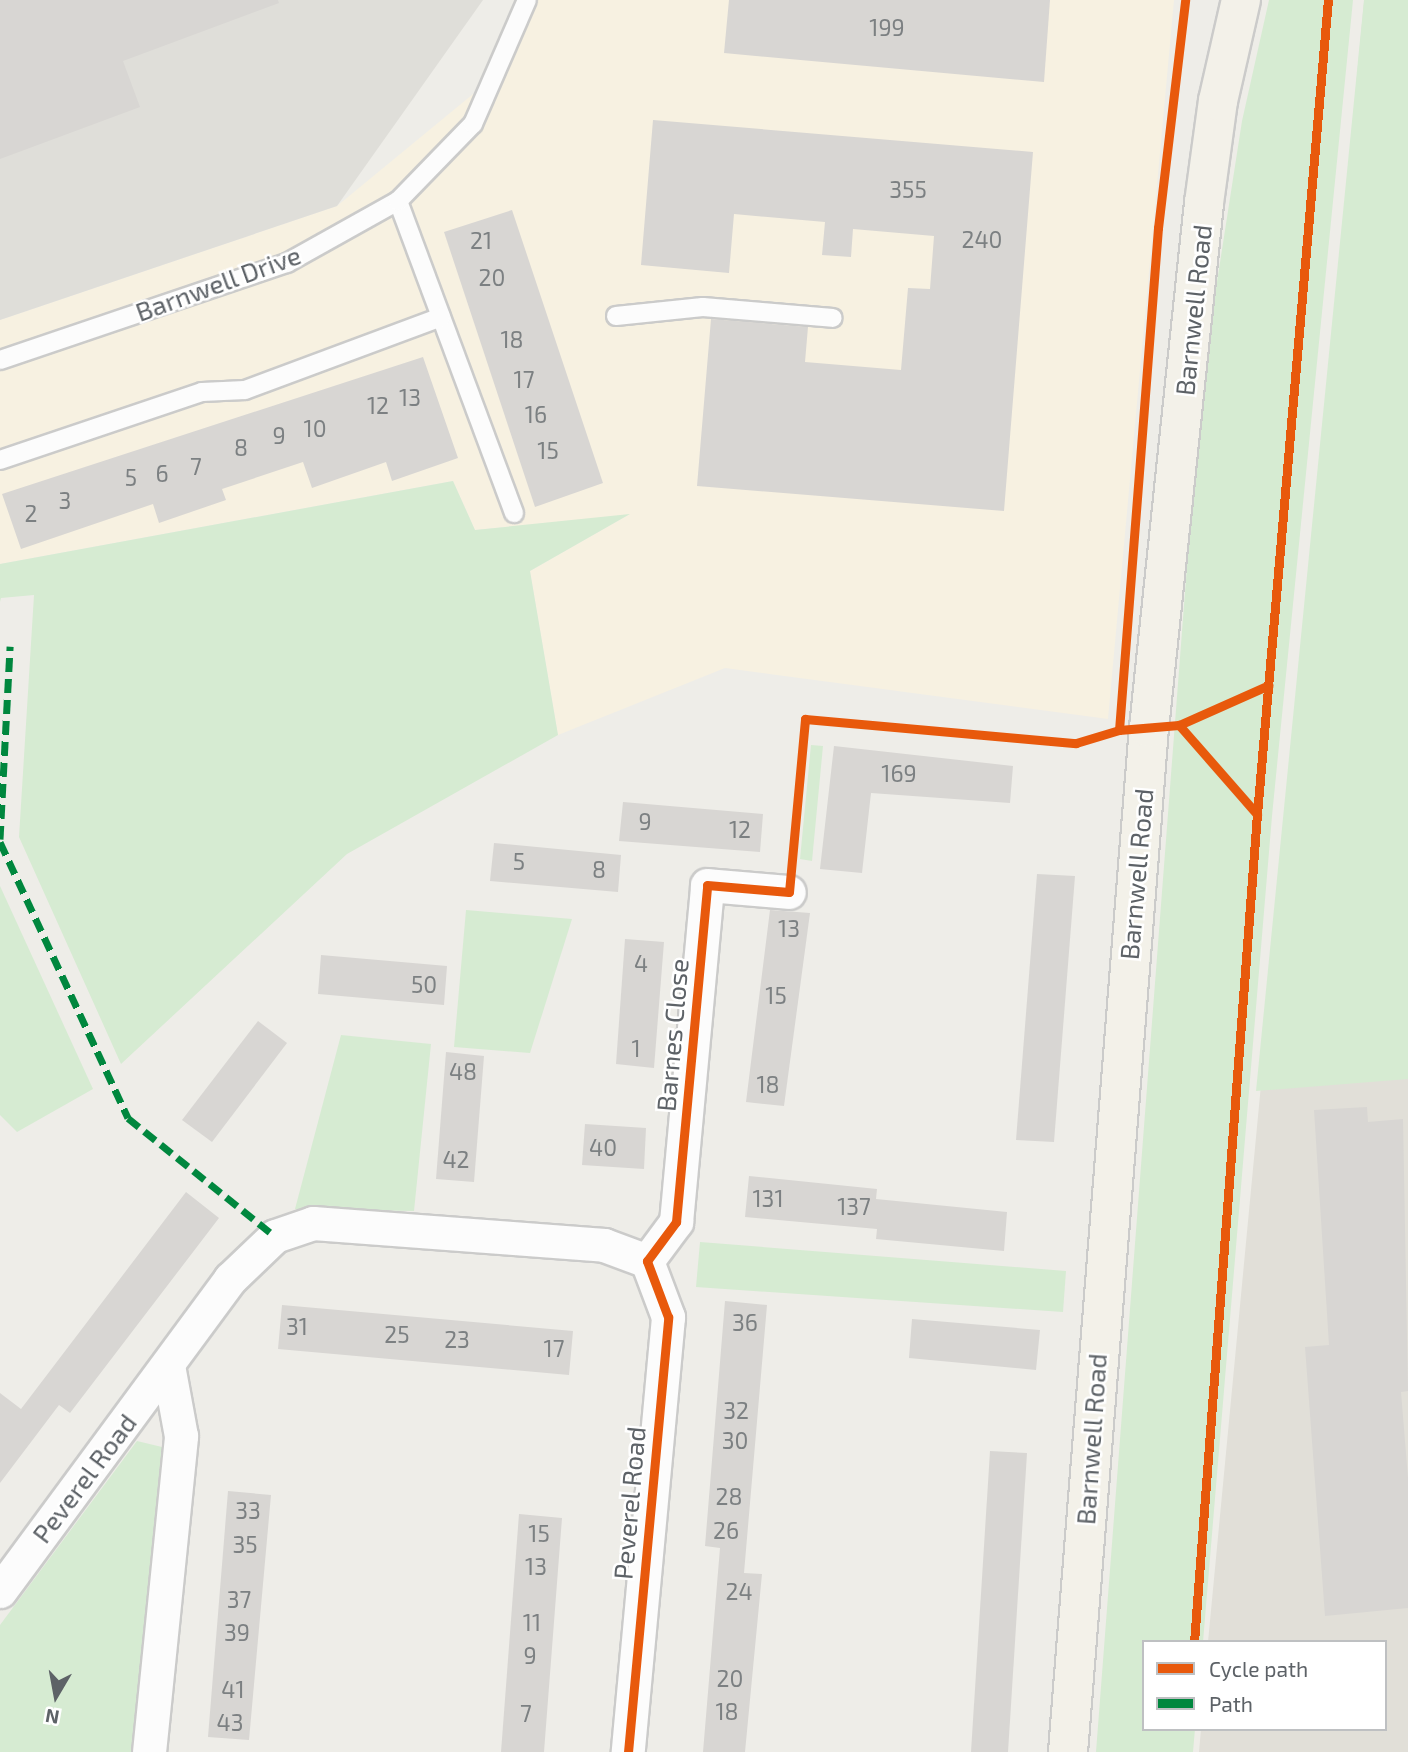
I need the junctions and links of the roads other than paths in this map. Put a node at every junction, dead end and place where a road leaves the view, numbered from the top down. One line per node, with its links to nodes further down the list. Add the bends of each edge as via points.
1 (527, 0): 3 (lane, Barnwell Drive, via 474,124)
2 (1241, 0): 16 (main road, Barnwell Road, via 1218,100 1204,203 1149,728)
3 (398, 201): 5 (lane); 7 (lane, Barnwell Drive, via 287,263)
4 (616, 316): 6 (lane, via 703,307)
5 (441, 317): 8 (lane, via 245,390 202,392); 9 (lane)
6 (833, 318)
7 (0, 360)
8 (1, 455)
9 (514, 513)
10 (789, 892): 11 (street, Barnes Close, via 707,885 676,1222)
11 (647, 1261): 12 (street, Peverel Road, via 604,1245 313,1223 275,1236 251,1258); 15 (street, Peverel Road, via 668,1317)
12 (168, 1364): 13 (street, Peverel Road); 14 (street, Peverel Road, via 181,1436)
13 (0, 1591)
14 (149, 1752)
15 (628, 1752)
16 (1068, 1752)

